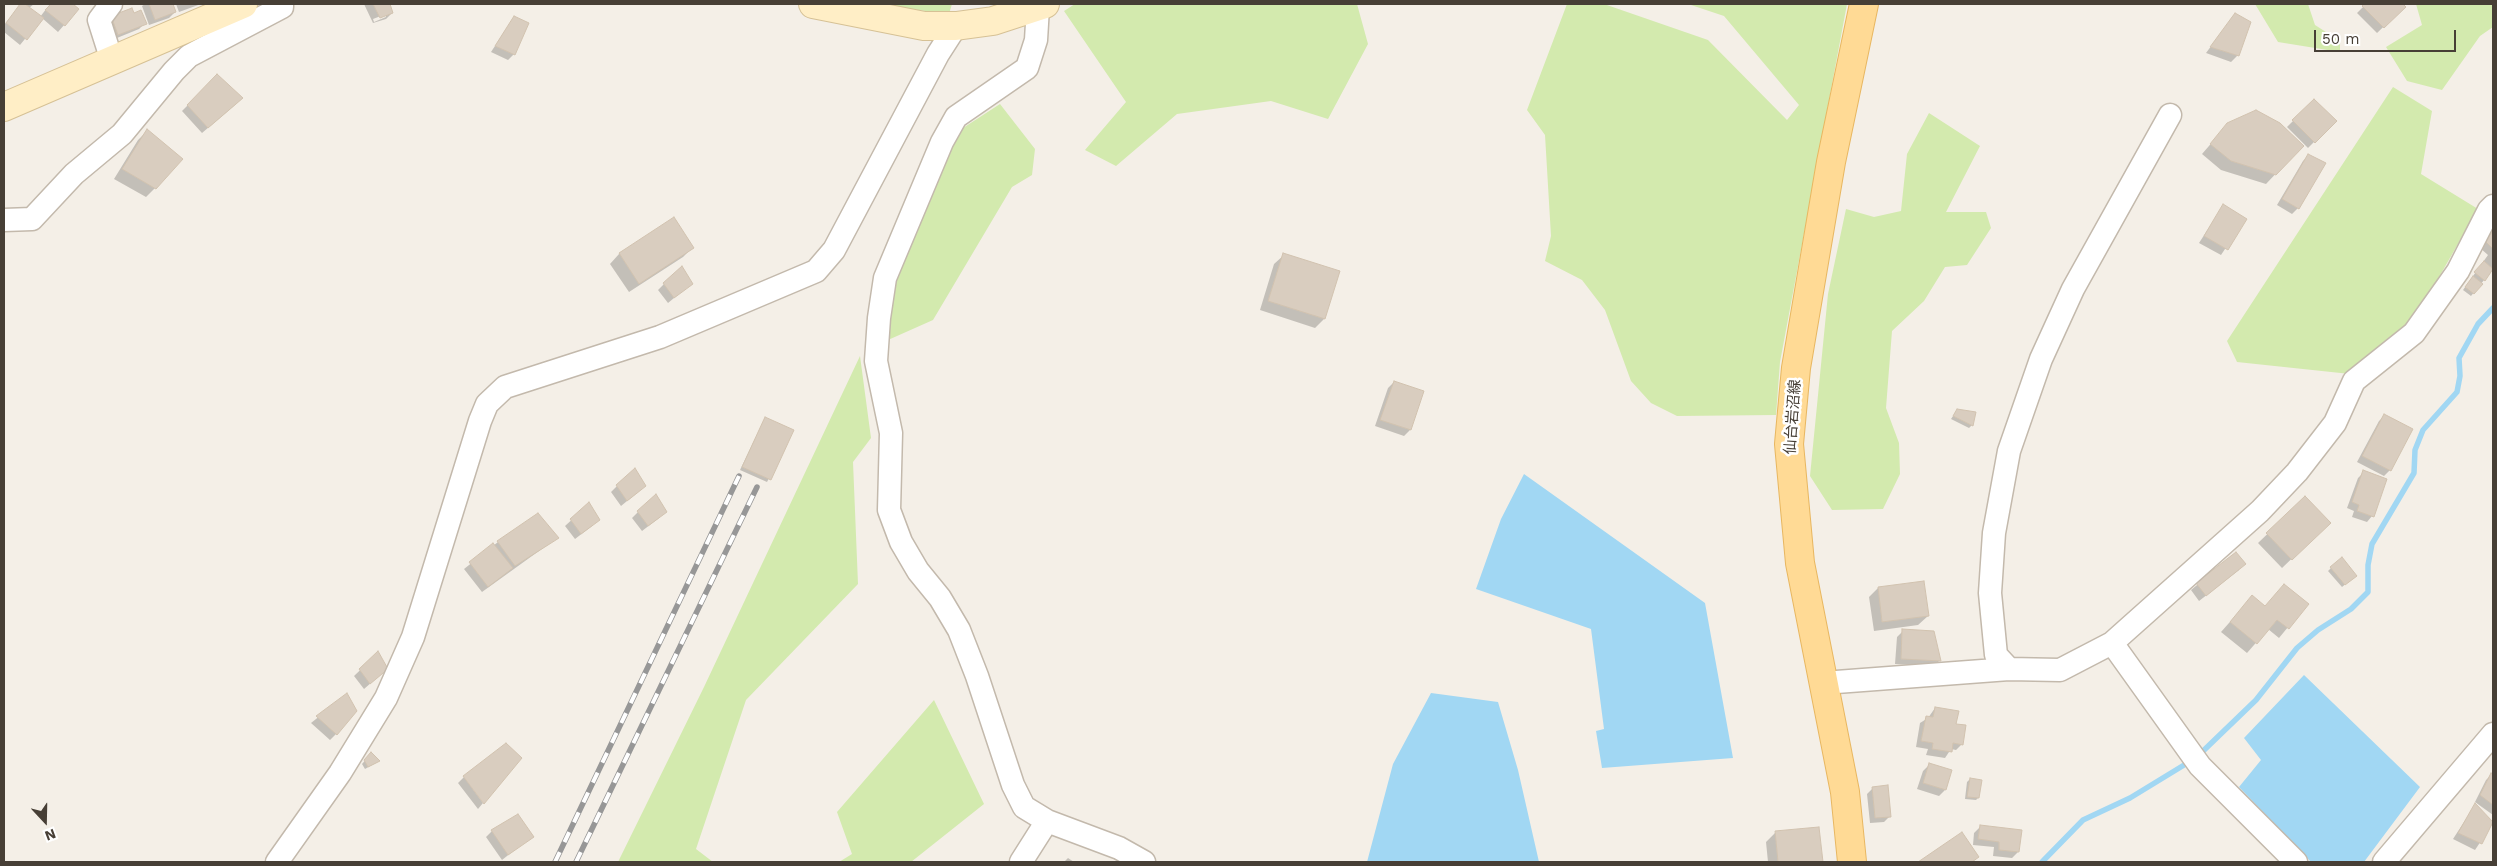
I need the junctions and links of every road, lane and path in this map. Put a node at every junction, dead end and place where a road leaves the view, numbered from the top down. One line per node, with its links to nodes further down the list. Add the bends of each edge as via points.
1 (111, 4): 8 (street, via 99,20)
2 (243, 4): 8 (street)
3 (282, 4): 12 (street, via 189,56 122,134 74,174 32,219)
4 (814, 4): 7 (street, via 924,26)
5 (1864, 4): 15 (main road, 仙台岩沼線, via 1796,368 1789,444 1800,563)
6 (1042, 6): 7 (street, via 993,21); 17 (street, via 1027,68 956,117 942,142 885,278 876,362 891,433 889,510 918,571 940,598 958,630 977,676 1013,785 1024,807)
7 (956, 26): 18 (street, via 834,250 816,271 660,337 505,387 487,404 413,637 386,698 340,773)
8 (112, 61): 9 (street)
9 (4, 107)
10 (2170, 115): 14 (street, via 2073,289 2041,359 2010,451 1994,533 1990,593 1996,655)
11 (2493, 206): 13 (street, via 2458,270 2414,333 2354,381 2335,423 2297,472 2260,511)
12 (4, 220)
13 (2112, 644): 14 (street, via 2060,670); 22 (street, via 2200,766)
14 (2008, 669): 15 (street)
15 (1823, 683): 21 (main road, 仙台岩沼線, via 1845,792)
16 (2493, 734): 23 (street)
17 (1047, 821): 19 (street); 20 (street, via 1119,848)
18 (277, 862)
19 (1022, 862)
20 (1144, 862)
21 (1852, 862)
22 (2296, 862)
23 (2384, 862)

